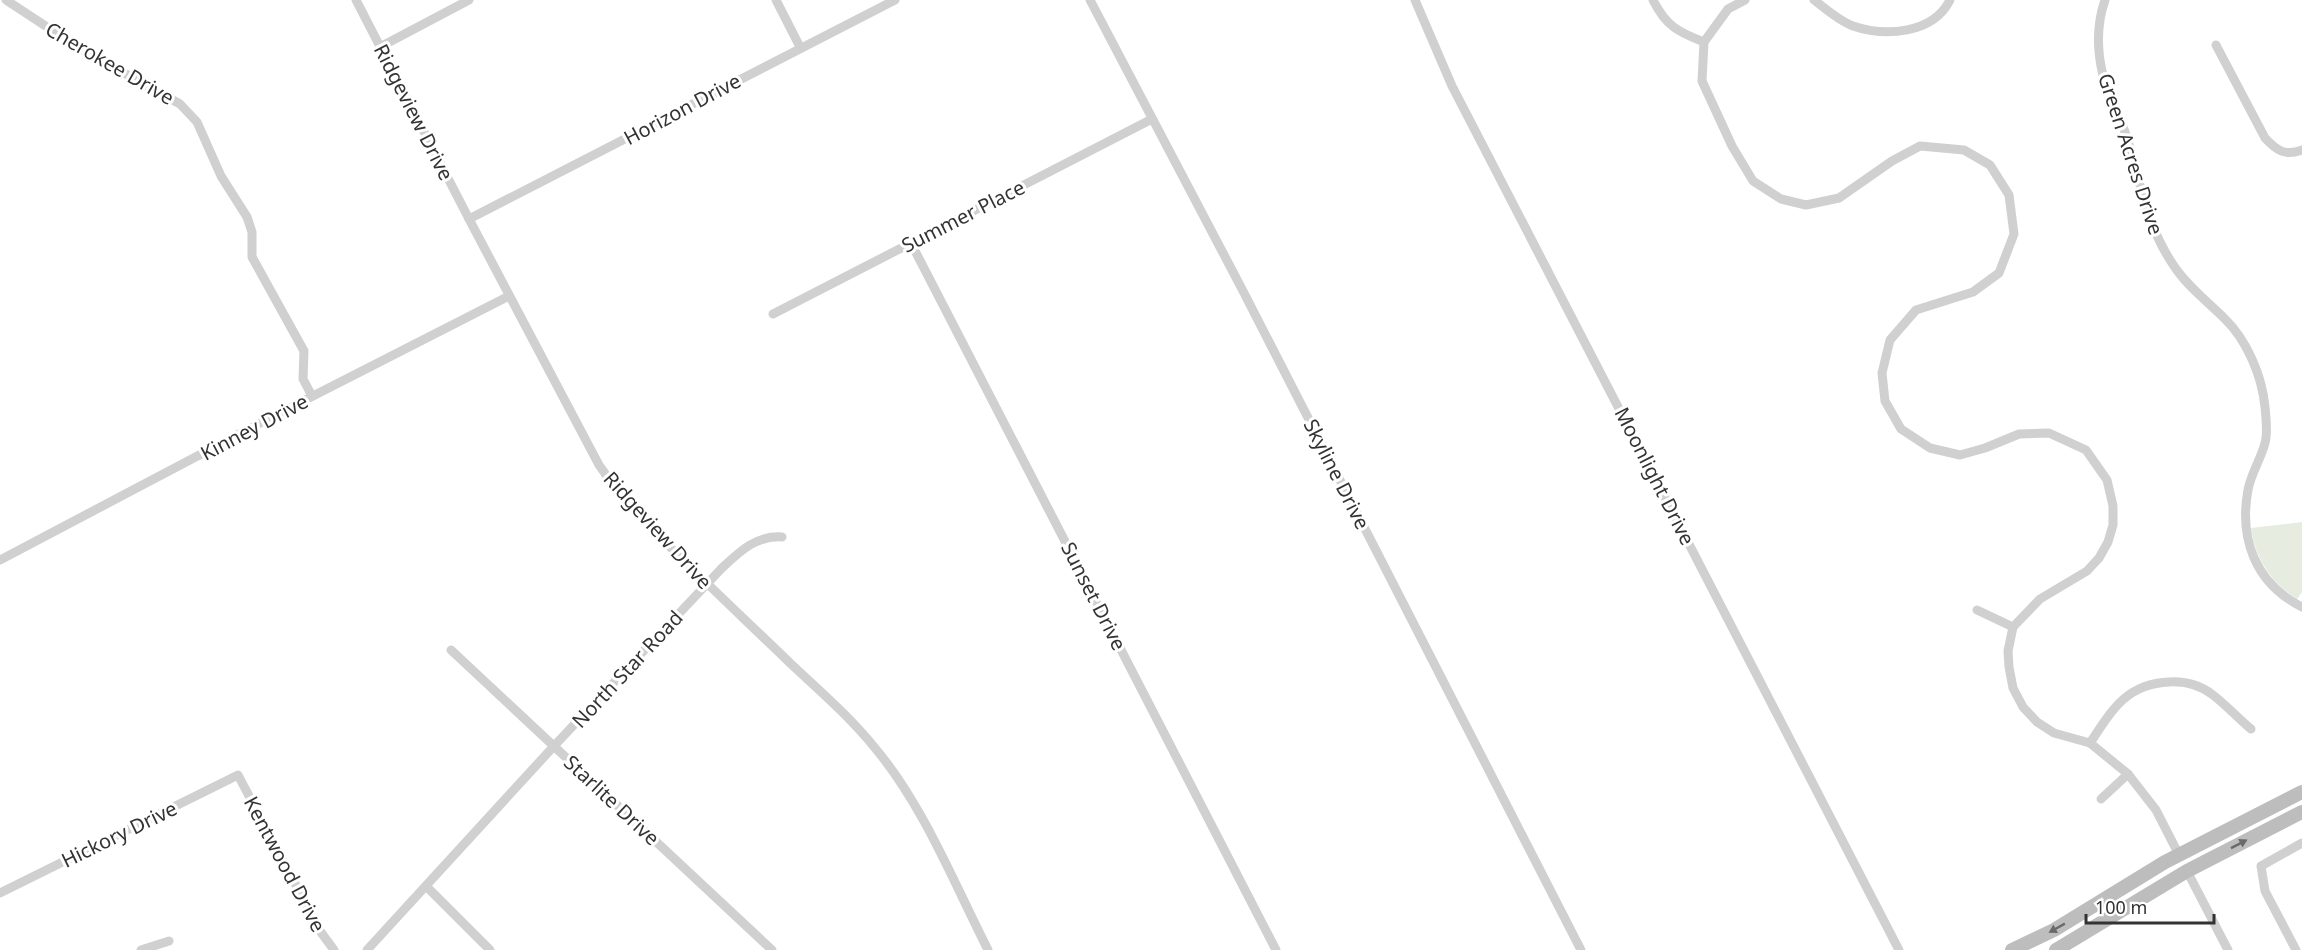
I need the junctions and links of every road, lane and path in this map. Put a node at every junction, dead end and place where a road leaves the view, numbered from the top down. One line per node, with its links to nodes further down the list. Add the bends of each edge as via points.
1 (6, 0): 23 (street, Cherokee Drive, via 79,48 180,104 197,122 221,176 247,217 252,232 252,257 304,351 303,379)
2 (356, 0): 16 (street, Ridgeview Drive)
3 (469, 0): 16 (street)
4 (776, 0): 15 (street)
5 (895, 0): 15 (street, Horizon Drive)
6 (1090, 0): 17 (street, Skyline Drive)
7 (1415, 0): 53 (street, Moonlight Drive, via 1452,86)
8 (1653, 0): 13 (street, via 1661,17 1684,34)
9 (1745, 0): 13 (street, via 1728,9)
10 (1814, 0): 11 (street, via 1852,26 1902,31 1925,26)
11 (1950, 0)
12 (2105, 0): 27 (street, Green Acres Drive, via 2098,47 2102,73 2129,146 2143,203 2174,267 2244,341 2259,382 2265,405 2266,441 2248,487 2245,532 2252,556 2268,582)
13 (1704, 42): 29 (street, via 1702,81 1732,146 1753,181 1781,199 1806,205 1839,198 1920,146 1964,150 1990,165 2009,195 2014,234 1999,273 1973,292 1916,310 1890,340 1882,373 1885,401 1901,429 1930,448 1960,454 2019,434 2049,434 2086,450 2107,480 2113,525 2099,558 2087,571 2040,599)
14 (2216, 45): 18 (street, via 2265,138 2284,153)
15 (800, 47): 19 (street, Horizon Drive)
16 (380, 48): 19 (street, Ridgeview Drive)
17 (1152, 119): 20 (street, Summer Place); 52 (street, Skyline Drive)
18 (2302, 150)
19 (469, 219): 21 (street, Ridgeview Drive)
20 (911, 243): 22 (street, Summer Place); 51 (street, Sunset Drive)
21 (509, 296): 23 (street, Kinney Drive); 26 (street, Ridgeview Drive, via 608,478 644,521)
22 (773, 314)
23 (312, 396): 25 (street, Kinney Drive)
24 (782, 537): 26 (street, North Star Road, via 756,541 733,557)
25 (0, 560)
26 (707, 584): 33 (street, North Star Road); 50 (street, Ridgeview Drive, via 876,748 923,821)
27 (2302, 607)
28 (1977, 610): 29 (street)
29 (2013, 627): 32 (street, via 2008,667 2023,707 2054,733)
30 (452, 650): 33 (street, Starlite Drive)
31 (2251, 729): 32 (street, via 2212,695 2193,684 2177,681 2137,688 2109,714)
32 (2090, 743): 34 (street)
33 (554, 746): 42 (street, North Star Road); 49 (street, Starlite Drive)
34 (2128, 774): 37 (street); 40 (street, via 2156,810)
35 (238, 776): 43 (street, Hickory Drive); 46 (street, Kentwood Drive, via 320,931)
36 (2302, 792): 40 (main road)
37 (2101, 799)
38 (2302, 812): 41 (main road, one-way to 38)
39 (2302, 843): 57 (street, via 2261,866 2265,891)
40 (2179, 855): 41 (main road); 54 (main road, one-way to 54, via 2054,930)
41 (2187, 871): 55 (main road); 56 (street)
42 (426, 886): 47 (street, North Star Road); 48 (street)
43 (0, 893)
44 (169, 941): 45 (street)
45 (141, 950)
46 (334, 950)
47 (367, 950)
48 (490, 950)
49 (772, 950)
50 (988, 950)
51 (1276, 950)
52 (1581, 950)
53 (1899, 950)
54 (2013, 950)
55 (2056, 950)
56 (2228, 950)
57 (2296, 950)

